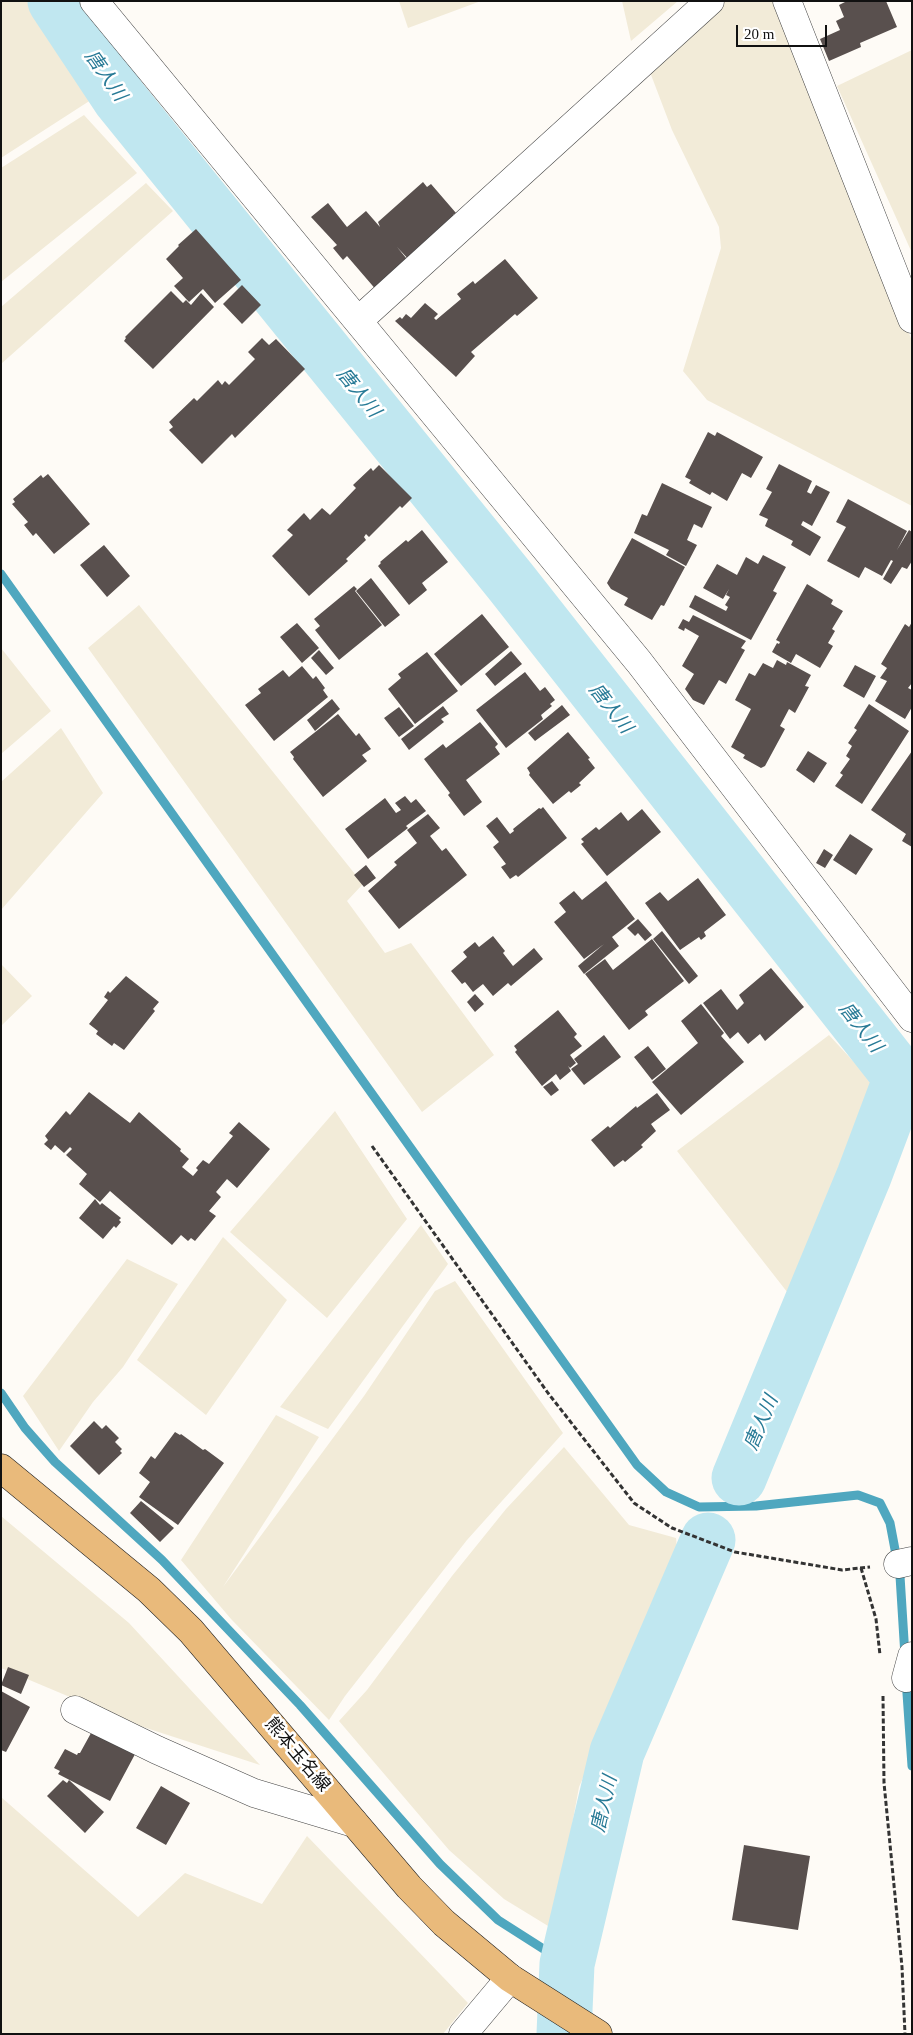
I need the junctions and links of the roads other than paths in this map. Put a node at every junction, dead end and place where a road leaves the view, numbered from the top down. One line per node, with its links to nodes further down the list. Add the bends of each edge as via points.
1 (94, 1): 5 (street)
2 (710, 1): 5 (street)
3 (787, 1): 4 (street)
4 (912, 319)
5 (358, 321): 6 (street, via 639,662)
6 (912, 1018)
7 (1, 1468): 9 (main road, 熊本玉名線, via 149,1590 191,1631)
8 (75, 1710): 9 (street, via 254,1793)
9 (354, 1823): 10 (main road, 熊本玉名線, via 444,1923)
10 (520, 1984): 11 (main road, 熊本玉名線); 12 (street)
11 (595, 2032)
12 (463, 2034)

